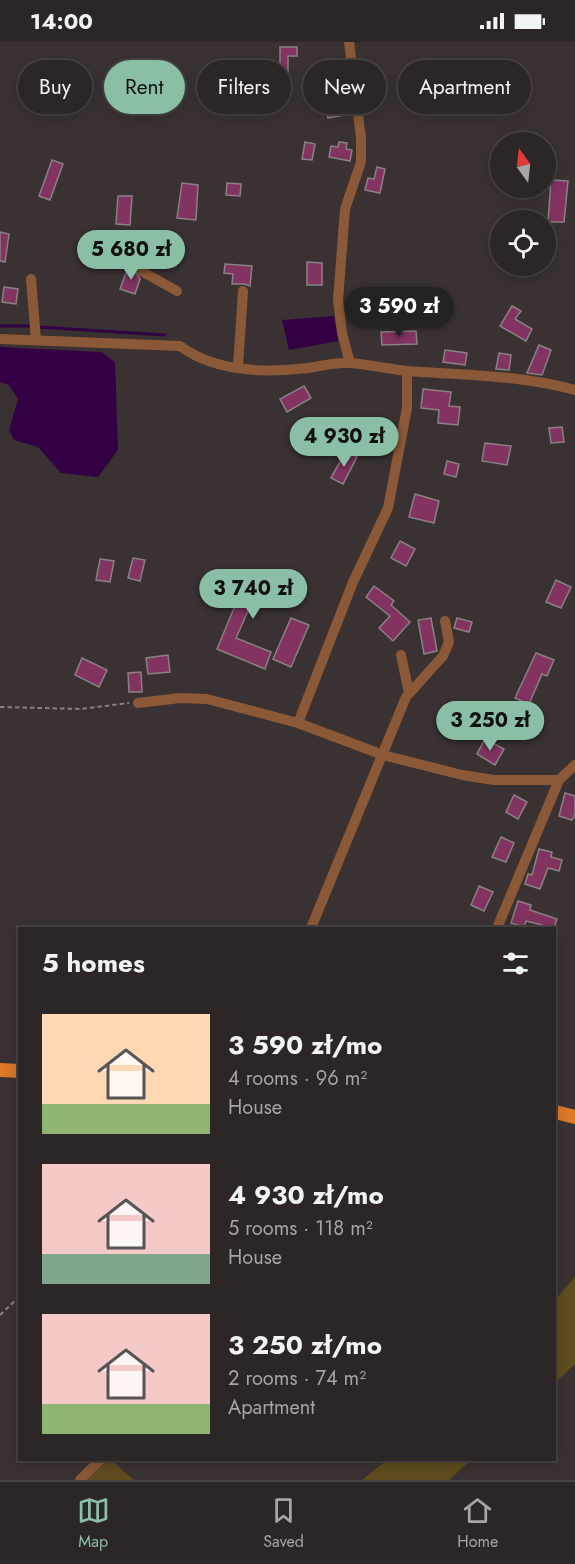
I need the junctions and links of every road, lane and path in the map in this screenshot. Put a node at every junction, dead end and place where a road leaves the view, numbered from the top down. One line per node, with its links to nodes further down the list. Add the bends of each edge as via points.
1 (349, 42): 8 (street, via 361,162 345,209 338,300)
2 (132, 261): 4 (street, via 142,266 143,272)
3 (31, 279): 7 (street)
4 (177, 291)
5 (243, 291): 9 (street)
6 (0, 339): 7 (street)
7 (36, 340): 9 (street, via 180,346 208,361)
8 (350, 363): 9 (street, via 286,370); 10 (street)
9 (237, 367)
10 (407, 371): 11 (street, via 517,378); 17 (street, via 407,408 388,508 353,582)
11 (575, 390)
12 (445, 621): 14 (street, via 449,642 443,656)
13 (401, 655): 14 (street)
14 (410, 693): 18 (street)
15 (138, 703): 16 (path, via 80,709); 17 (street, via 207,699)
16 (0, 707)
17 (298, 723): 18 (street)
18 (383, 754): 20 (street, via 479,778); 21 (street)
19 (575, 765): 20 (street)
20 (560, 780): 22 (street)
21 (311, 927)
22 (497, 927)
23 (0, 1070): 24 (main road)
24 (18, 1071)
25 (556, 1112): 26 (main road)
26 (575, 1117)
27 (18, 1298): 28 (path)
28 (0, 1315)
29 (99, 1461): 30 (street)
30 (80, 1480)

